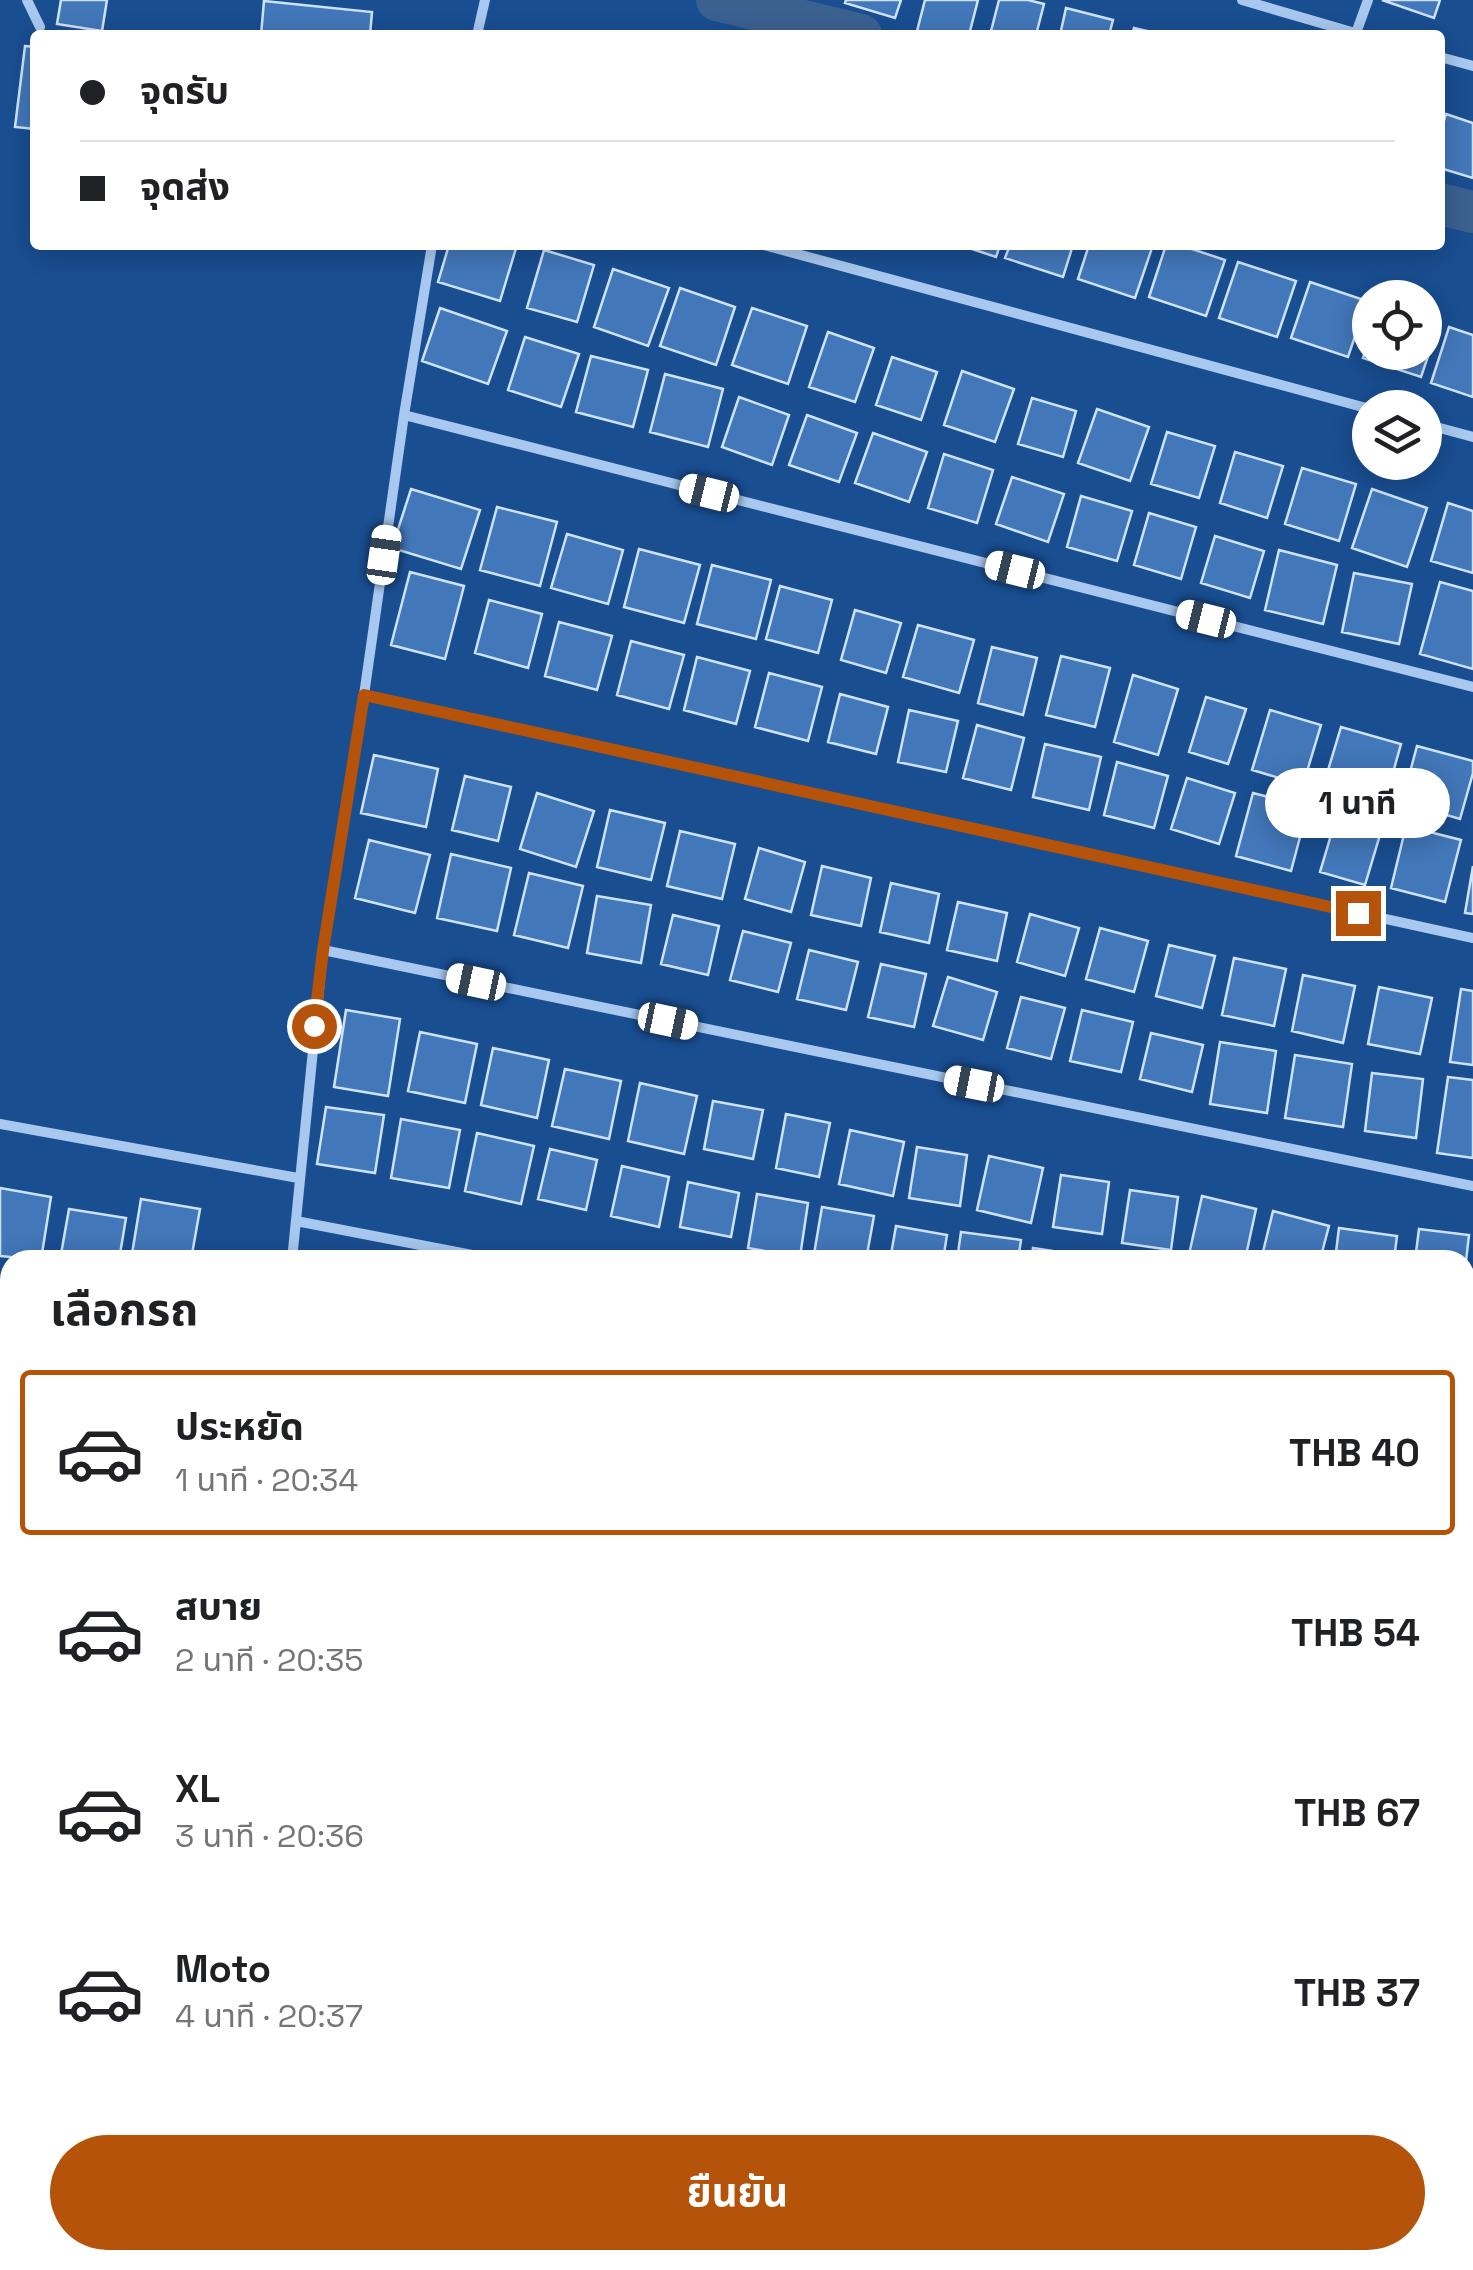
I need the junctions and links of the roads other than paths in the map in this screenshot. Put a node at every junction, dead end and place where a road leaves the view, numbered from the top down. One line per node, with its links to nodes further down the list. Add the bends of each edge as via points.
1 (26, 0): 5 (street)
2 (485, 0): 6 (street)
3 (1242, 0): 7 (street)
4 (1368, 0): 8 (street)
5 (40, 27)
6 (477, 30)
7 (1345, 30)
8 (1360, 30)
9 (1445, 58): 10 (street)
10 (1473, 66)
11 (431, 250): 14 (street)
12 (782, 250): 13 (street)
13 (1352, 404)
14 (404, 415): 17 (street); 18 (street)
15 (1442, 429): 16 (street)
16 (1473, 437)
17 (1473, 687)
18 (364, 695): 19 (street); 20 (street)
19 (1473, 938)
20 (323, 950): 22 (street); 23 (street)
21 (0, 1124): 22 (street)
22 (298, 1178): 24 (street)
23 (1473, 1186)
24 (296, 1221): 25 (street); 26 (street)
25 (293, 1250)
26 (446, 1250)

